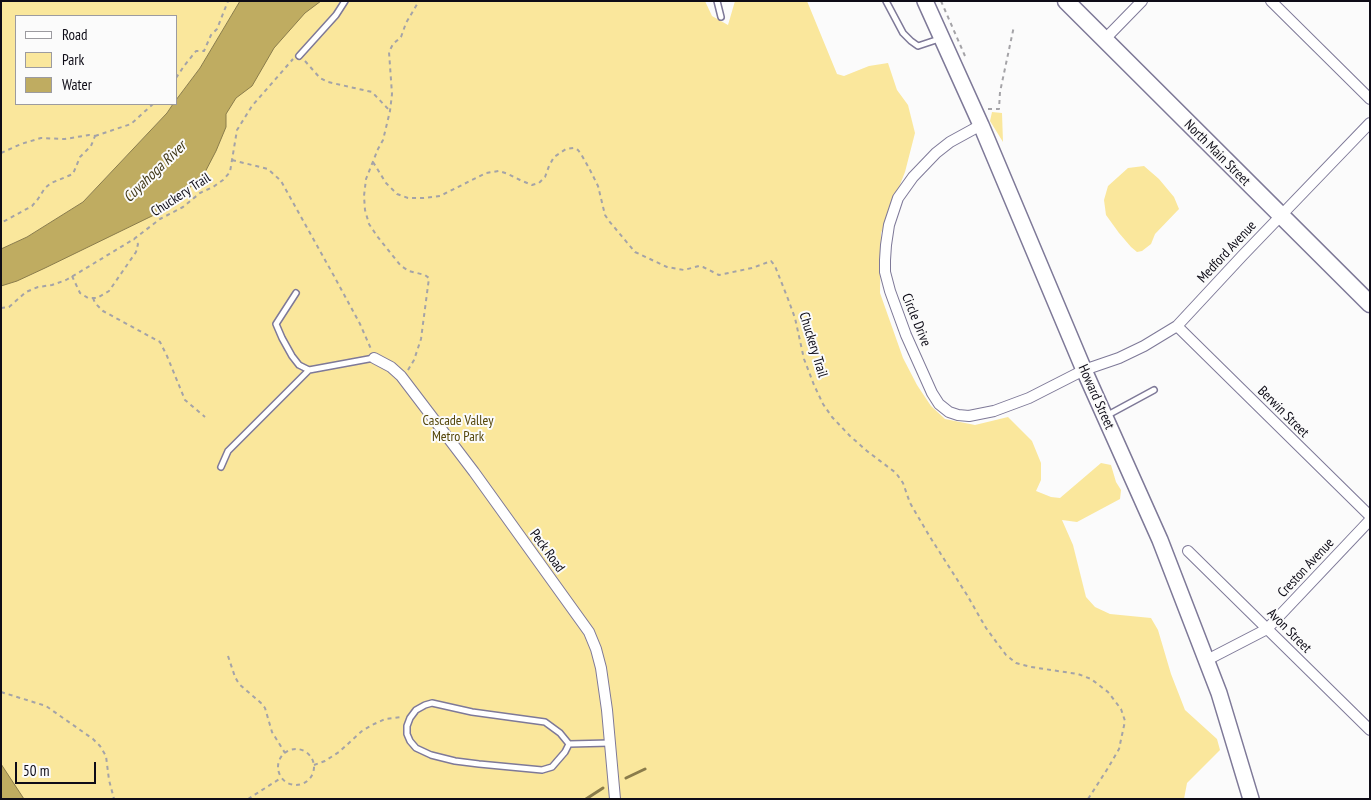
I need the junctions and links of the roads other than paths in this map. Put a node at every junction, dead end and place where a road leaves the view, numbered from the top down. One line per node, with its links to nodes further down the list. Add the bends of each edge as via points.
1 (345, 1): 11 (lane)
2 (717, 1): 8 (lane)
3 (886, 1): 9 (lane, via 903,33 918,46)
4 (925, 1): 9 (main road, Howard Street)
5 (1066, 1): 10 (main road, North Main Street)
6 (1142, 1): 10 (street)
7 (1271, 1): 12 (street)
8 (721, 17)
9 (942, 38): 14 (main road, Howard Street)
10 (1104, 40): 15 (main road, North Main Street)
11 (299, 56)
12 (1370, 99)
13 (1370, 123): 15 (street, Medford Avenue)
14 (981, 124): 21 (main road, Howard Street); 21 (street, Circle Drive, via 936,153 903,191 892,216 885,272 906,335 932,393 942,407 958,415 994,411 1029,398)
15 (1281, 216): 17 (main road, North Main Street); 18 (street, Medford Avenue)
16 (296, 293): 20 (lane, via 276,324 292,356)
17 (1370, 304)
18 (1177, 326): 21 (street, Medford Avenue, via 1120,358); 25 (street, Berwin Street)
19 (374, 358): 20 (lane); 31 (street, Peck Road, via 401,376 589,632 601,668)
20 (309, 370): 24 (lane, via 228,452)
21 (1084, 370): 23 (main road, Howard Street)
22 (1154, 390): 23 (lane)
23 (1105, 416): 29 (main road, Howard Street, via 1160,540)
24 (221, 466)
25 (1370, 516)
26 (1370, 520): 28 (street, Creston Avenue)
27 (1188, 551): 28 (street, Avon Street)
28 (1267, 629): 29 (street, Creston Avenue); 30 (street, Avon Street)
29 (1207, 660): 34 (main road, Howard Street)
30 (1370, 730)
31 (610, 743): 32 (lane); 33 (street, Peck Road)
32 (569, 744): 32 (lane, via 545,722 439,704 425,705 416,710 407,726 410,741 431,755 504,767 542,770 552,767)
33 (615, 799)
34 (1251, 799)

